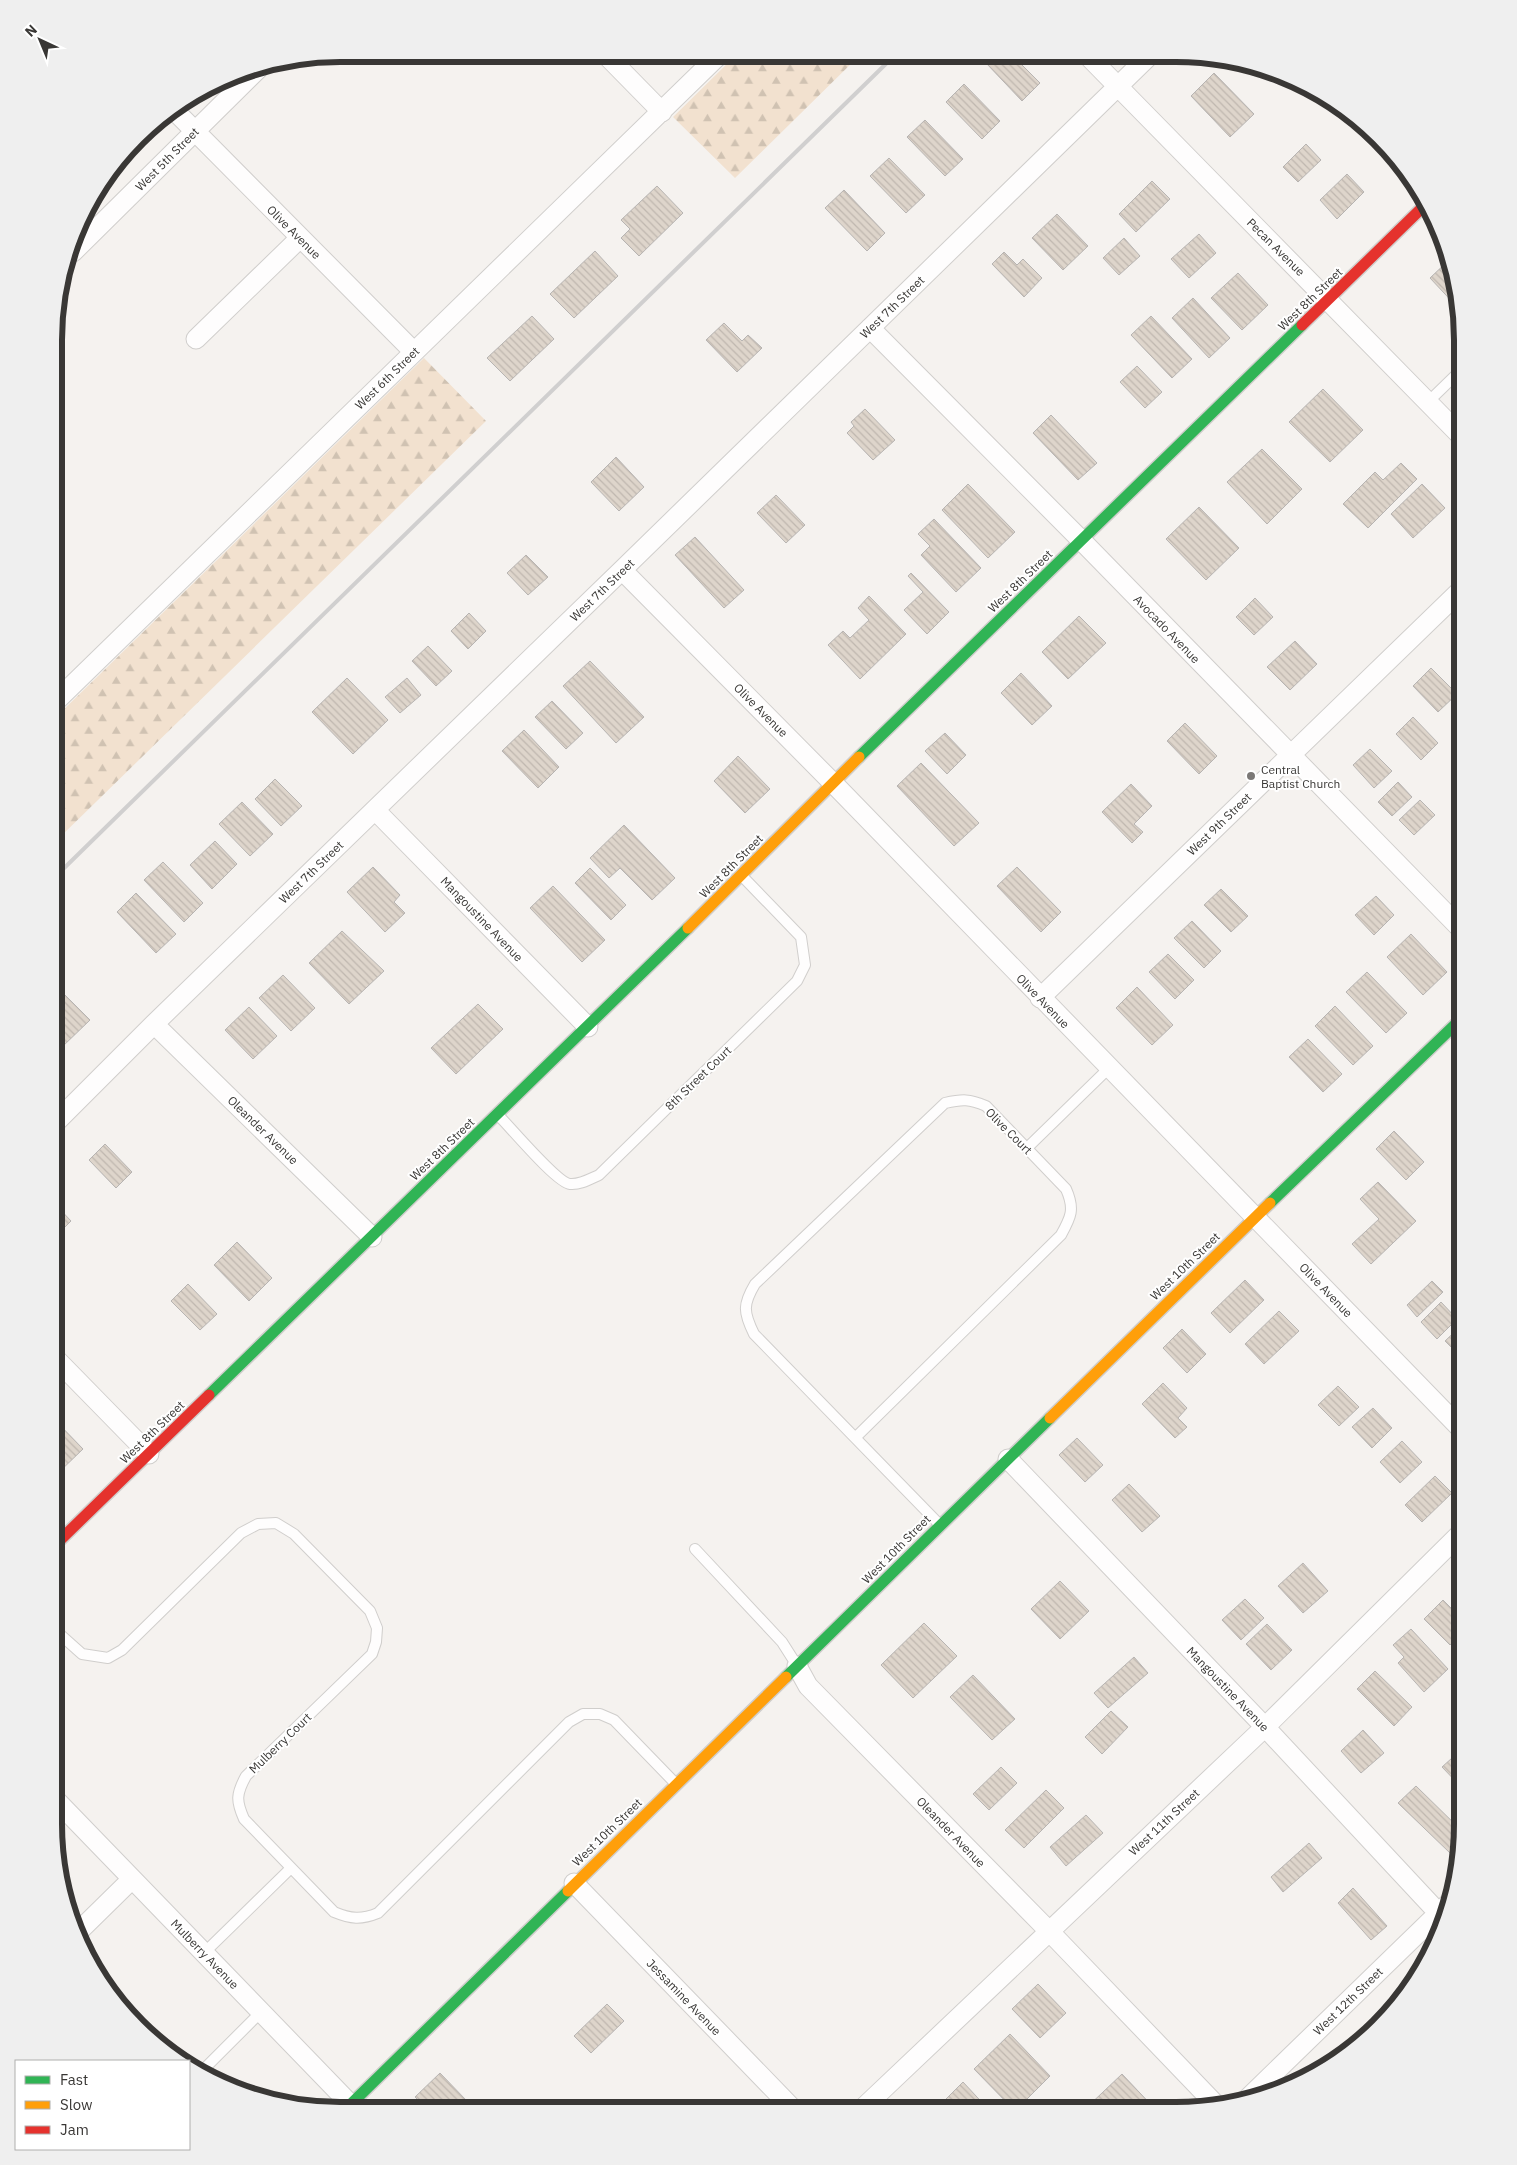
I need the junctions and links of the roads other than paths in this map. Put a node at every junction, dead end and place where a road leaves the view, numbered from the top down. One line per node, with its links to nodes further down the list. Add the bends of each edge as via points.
1 (615, 63): 7 (street)
2 (711, 63): 7 (street, West 6th Street)
3 (1095, 63): 6 (street, Pecan Avenue)
4 (1142, 63): 6 (street, West 7th Street)
5 (249, 78): 9 (street, West 5th Street)
6 (1117, 86): 13 (street, Pecan Avenue); 14 (street, West 7th Street)
7 (662, 112): 16 (street, West 6th Street)
8 (178, 114): 9 (street, Olive Avenue)
9 (195, 131): 11 (street, Olive Avenue); 12 (street, West 5th Street)
10 (1421, 208): 13 (street, West 8th Street)
11 (300, 238): 15 (street); 16 (street, Olive Avenue)
12 (78, 248)
13 (1329, 300): 18 (street, Pecan Avenue); 20 (street, West 8th Street)
14 (870, 328): 20 (street, Avocado Avenue); 21 (street, West 7th Street)
15 (196, 339)
16 (414, 352): 23 (street, West 6th Street)
17 (1454, 377): 18 (lane)
18 (1428, 402): 19 (street, Pecan Avenue)
19 (1454, 429)
20 (1081, 540): 24 (street, Avocado Avenue); 25 (street, West 8th Street)
21 (622, 570): 25 (street, Olive Avenue); 26 (street, West 7th Street)
22 (1454, 597): 24 (street, West 9th Street)
23 (63, 694)
24 (1289, 756): 28 (street, Avocado Avenue); 29 (street, West 9th Street)
25 (834, 783): 27 (street, West 8th Street); 29 (street, Olive Avenue)
26 (375, 810): 30 (street, West 7th Street); 32 (street, Mangoustine Avenue)
27 (741, 875): 32 (street, West 8th Street); 34 (lane, 8th Street Court, via 801,938 805,965 797,981 599,1175 586,1182 568,1184 556,1176)
28 (1454, 923)
29 (1040, 998): 33 (street, Olive Avenue)
30 (154, 1024): 35 (street, West 7th Street); 38 (street, Oleander Avenue)
31 (1454, 1026): 37 (street, West 10th Street)
32 (588, 1027): 34 (street, West 8th Street)
33 (1109, 1068): 36 (lane); 37 (street, Olive Avenue)
34 (498, 1114): 38 (street, West 8th Street)
35 (63, 1115)
36 (1027, 1148): 41 (lane, Olive Court, via 1066,1189 1072,1202 1070,1218 1061,1235); 41 (lane, Olive Court, via 986,1106 970,1100 944,1103 755,1284 746,1300 746,1318 754,1334)
37 (1256, 1216): 40 (street, Olive Avenue); 43 (street, West 10th Street)
38 (372, 1237): 42 (street, West 8th Street)
39 (63, 1367): 42 (street)
40 (1454, 1422)
41 (856, 1437): 44 (lane, Olive Court)
42 (149, 1454): 45 (street, West 8th Street)
43 (1008, 1459): 44 (street, West 10th Street); 50 (street, Mangoustine Avenue)
44 (940, 1525): 49 (street, West 10th Street)
45 (63, 1537)
46 (1454, 1539): 50 (street, West 11th Street)
47 (695, 1549): 49 (lane, Oleander Avenue, via 782,1642)
48 (63, 1638): 53 (lane, Mulberry Court, via 82,1654 108,1658 122,1650 242,1533 258,1524 276,1523 294,1534 370,1611 377,1628 372,1654 246,1776 239,1789 238,1804 244,1819)
49 (797, 1666): 51 (street, West 10th Street); 59 (street, Oleander Avenue, via 808,1686)
50 (1265, 1727): 56 (street, Mangoustine Avenue); 59 (street, West 11th Street)
51 (676, 1784): 53 (lane, Mulberry Court, via 614,1720 600,1714 583,1714 569,1722 378,1913 364,1919 350,1919 334,1912); 55 (street, West 10th Street)
52 (63, 1807): 54 (street, Mulberry Avenue)
53 (292, 1868): 60 (lane)
54 (132, 1879): 58 (street); 60 (street, Mulberry Avenue)
55 (574, 1883): 66 (street, West 10th Street); 67 (street, Jessamine Avenue)
56 (1442, 1907)
57 (1438, 1918): 63 (street, West 12th Street)
58 (83, 1928)
59 (1049, 1931): 64 (street, Oleander Avenue); 68 (street, West 11th Street)
60 (204, 1954): 61 (street, Mulberry Avenue)
61 (262, 2011): 62 (lane); 65 (street, Mulberry Avenue)
62 (206, 2067)
63 (1256, 2091)
64 (1211, 2100)
65 (349, 2102)
66 (357, 2102)
67 (786, 2102)
68 (869, 2102)

